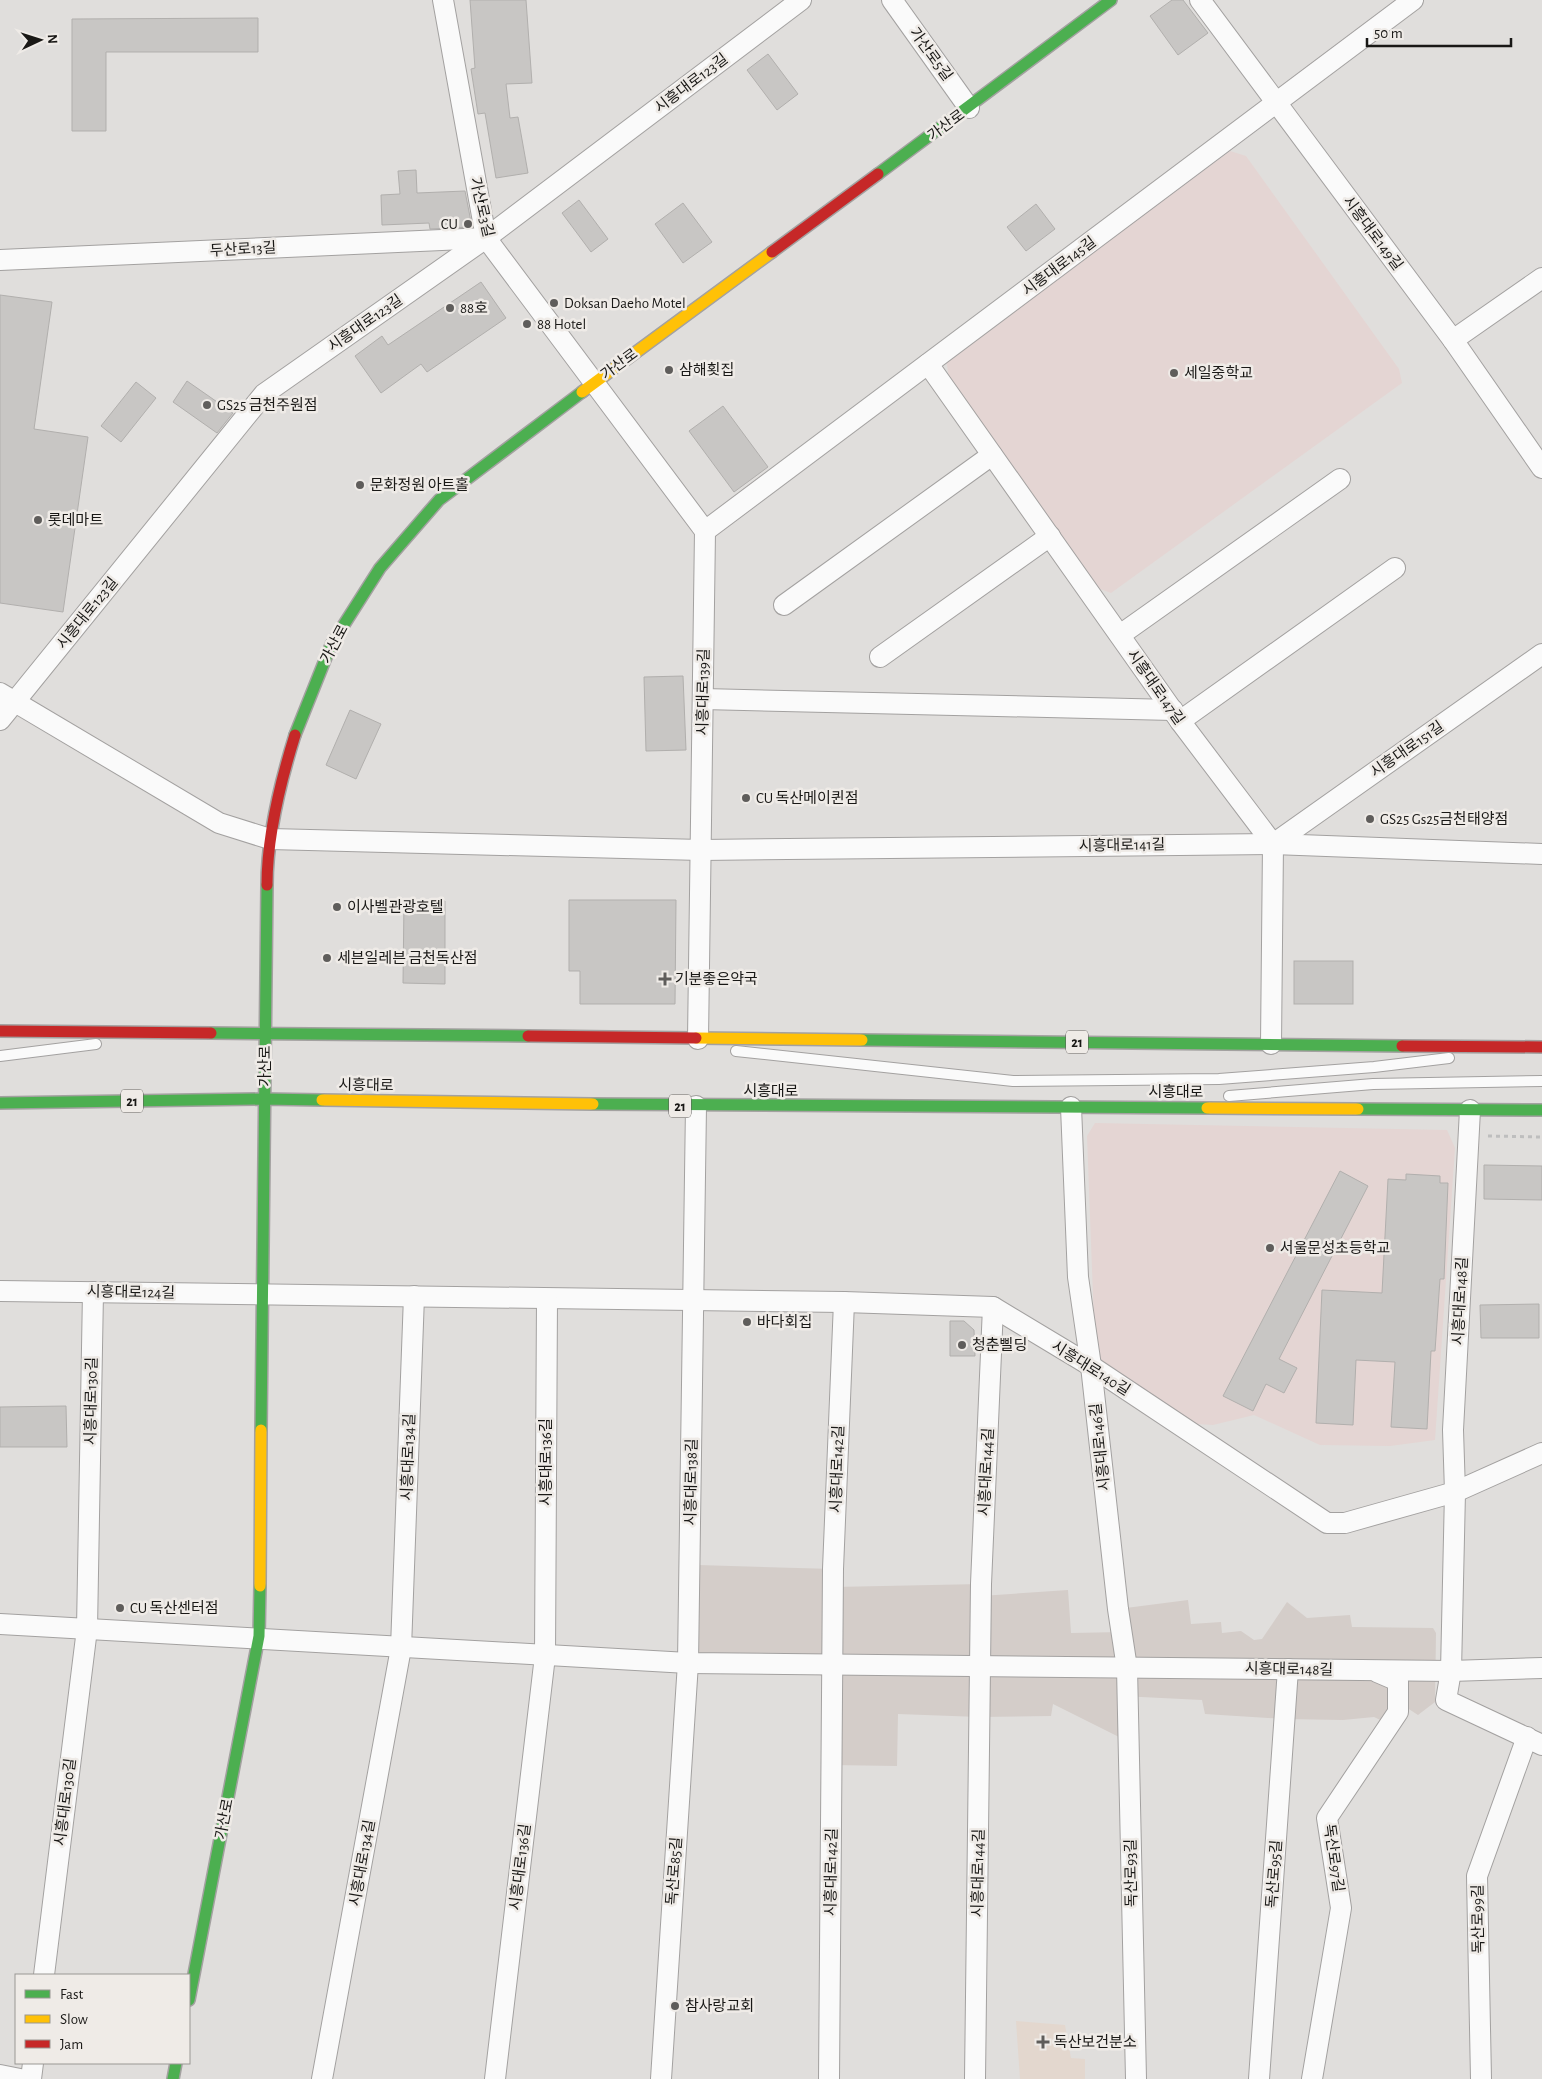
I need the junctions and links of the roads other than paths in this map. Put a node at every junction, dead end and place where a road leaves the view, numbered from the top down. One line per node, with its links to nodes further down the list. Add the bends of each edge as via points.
1 (443, 0): 9 (street, 가산로3길)
2 (801, 0): 9 (street, 시흥대로123길)
3 (892, 0): 8 (street, 가산로5길)
4 (1110, 0): 8 (main road, 가산로)
5 (1200, 0): 7 (street, 시흥대로149길)
6 (1413, 0): 7 (street, 시흥대로145길)
7 (1276, 103): 12 (street, 시흥대로149길); 13 (street, 시흥대로145길)
8 (969, 108): 14 (main road, 가산로)
9 (486, 238): 10 (street, 두산로13길); 14 (street, 가산로3길); 25 (street, 시흥대로123길, via 264,394)
10 (0, 260)
11 (1542, 278): 12 (street)
12 (1453, 340): 16 (street, 시흥대로149길)
13 (928, 364): 15 (street, 시흥대로147길); 18 (street, 시흥대로145길)
14 (593, 383): 18 (street); 29 (main road, 가산로, via 439,500 380,568 331,645 296,728 282,774)
15 (992, 455): 19 (street, 시흥대로147길); 21 (street)
16 (1542, 468)
17 (1340, 480): 22 (street)
18 (705, 531): 26 (street, 시흥대로139길)
19 (1050, 536): 22 (street, 시흥대로147길); 24 (street)
20 (1395, 568): 27 (street)
21 (784, 605)
22 (1120, 635): 27 (street, 시흥대로147길)
23 (1542, 654): 30 (street, 시흥대로151길)
24 (880, 657)
25 (8, 697): 28 (street, 시흥대로123길); 29 (street, via 219,823)
26 (703, 698): 27 (street); 31 (street, 시흥대로139길)
27 (1176, 716): 30 (street, 시흥대로147길)
28 (0, 720)
29 (270, 839): 31 (street); 35 (main road, 가산로)
30 (1273, 844): 31 (street, 시흥대로141길); 32 (street, 시흥대로141길); 38 (street)
31 (701, 850): 37 (street, 시흥대로139길)
32 (1542, 854)
33 (0, 1031): 34 (main road, 21)
34 (186, 1032): 35 (main road, 21); 40 (lane)
35 (265, 1033): 36 (main road, 21); 42 (main road, 가산로)
36 (612, 1038): 37 (main road, 21); 39 (lane, via 1013,1081 1219,1079 1374,1067)
37 (698, 1039): 38 (main road, 21)
38 (1271, 1044): 39 (main road, 21)
39 (1542, 1048)
40 (0, 1056)
41 (1542, 1081): 46 (lane, via 1373,1084)
42 (264, 1098): 43 (main road, 시흥대로 / 21); 44 (main road, 시흥대로 / 21); 51 (main road, 가산로)
43 (0, 1103)
44 (696, 1106): 45 (main road, 시흥대로 / 21); 54 (street, 시흥대로138길)
45 (1071, 1107): 46 (main road, 시흥대로 / 21); 57 (street, 시흥대로146길, via 1078,1278)
46 (1096, 1107): 47 (main road, 시흥대로 / 21)
47 (1470, 1110): 48 (main road, 시흥대로 / 21); 59 (street, 시흥대로148길, via 1453,1430)
48 (1542, 1110)
49 (0, 1291): 50 (street, 시흥대로124길)
50 (93, 1292): 51 (street, 시흥대로124길); 61 (street, 시흥대로130길)
51 (262, 1294): 52 (street); 62 (main road, 가산로)
52 (414, 1296): 53 (street); 63 (street, 시흥대로134길)
53 (547, 1299): 54 (street); 64 (street, 시흥대로136길)
54 (694, 1301): 55 (street, 시흥대로140길); 65 (street, 시흥대로138길)
55 (844, 1302): 56 (street, 시흥대로140길); 66 (street, 시흥대로142길)
56 (993, 1307): 57 (street, 시흥대로140길); 67 (street, 시흥대로144길)
57 (1091, 1366): 59 (street, 시흥대로140길, via 1327,1523 1345,1523); 68 (street, 시흥대로146길)
58 (1542, 1453): 59 (street)
59 (1455, 1492): 72 (street, 시흥대로148길)
60 (0, 1624): 61 (street)
61 (87, 1629): 62 (street); 74 (street, 시흥대로130길)
62 (259, 1639): 63 (street); 75 (main road, 가산로)
63 (401, 1648): 64 (street); 82 (street, 시흥대로134길)
64 (545, 1656): 65 (street); 83 (street, 시흥대로136길)
65 (688, 1663): 66 (street); 84 (street, 독산로85길)
66 (833, 1665): 67 (street); 85 (street, 시흥대로142길)
67 (980, 1666): 68 (street); 86 (street, 시흥대로144길)
68 (1127, 1668): 70 (street, 시흥대로148길); 87 (street, 독산로93길)
69 (1542, 1668): 72 (street, 시흥대로148길)
70 (1288, 1669): 71 (street, 시흥대로148길); 88 (street, 독산로95길)
71 (1374, 1670): 72 (street, 시흥대로148길); 89 (street, 독산로97길, via 1398,1681 1398,1712 1327,1818 1341,1908)
72 (1451, 1671): 73 (street, 시흥대로148길, via 1446,1700)
73 (1534, 1741): 90 (street, 독산로99길, via 1477,1876)
74 (44, 1974)
75 (190, 1995)
76 (33, 2064): 80 (street)
77 (176, 2064): 81 (main road)
78 (0, 2075): 79 (street)
79 (20, 2079)
80 (31, 2079)
81 (173, 2079)
82 (322, 2079)
83 (495, 2079)
84 (661, 2079)
85 (829, 2079)
86 (975, 2079)
87 (1136, 2079)
88 (1259, 2079)
89 (1312, 2079)
90 (1481, 2079)

